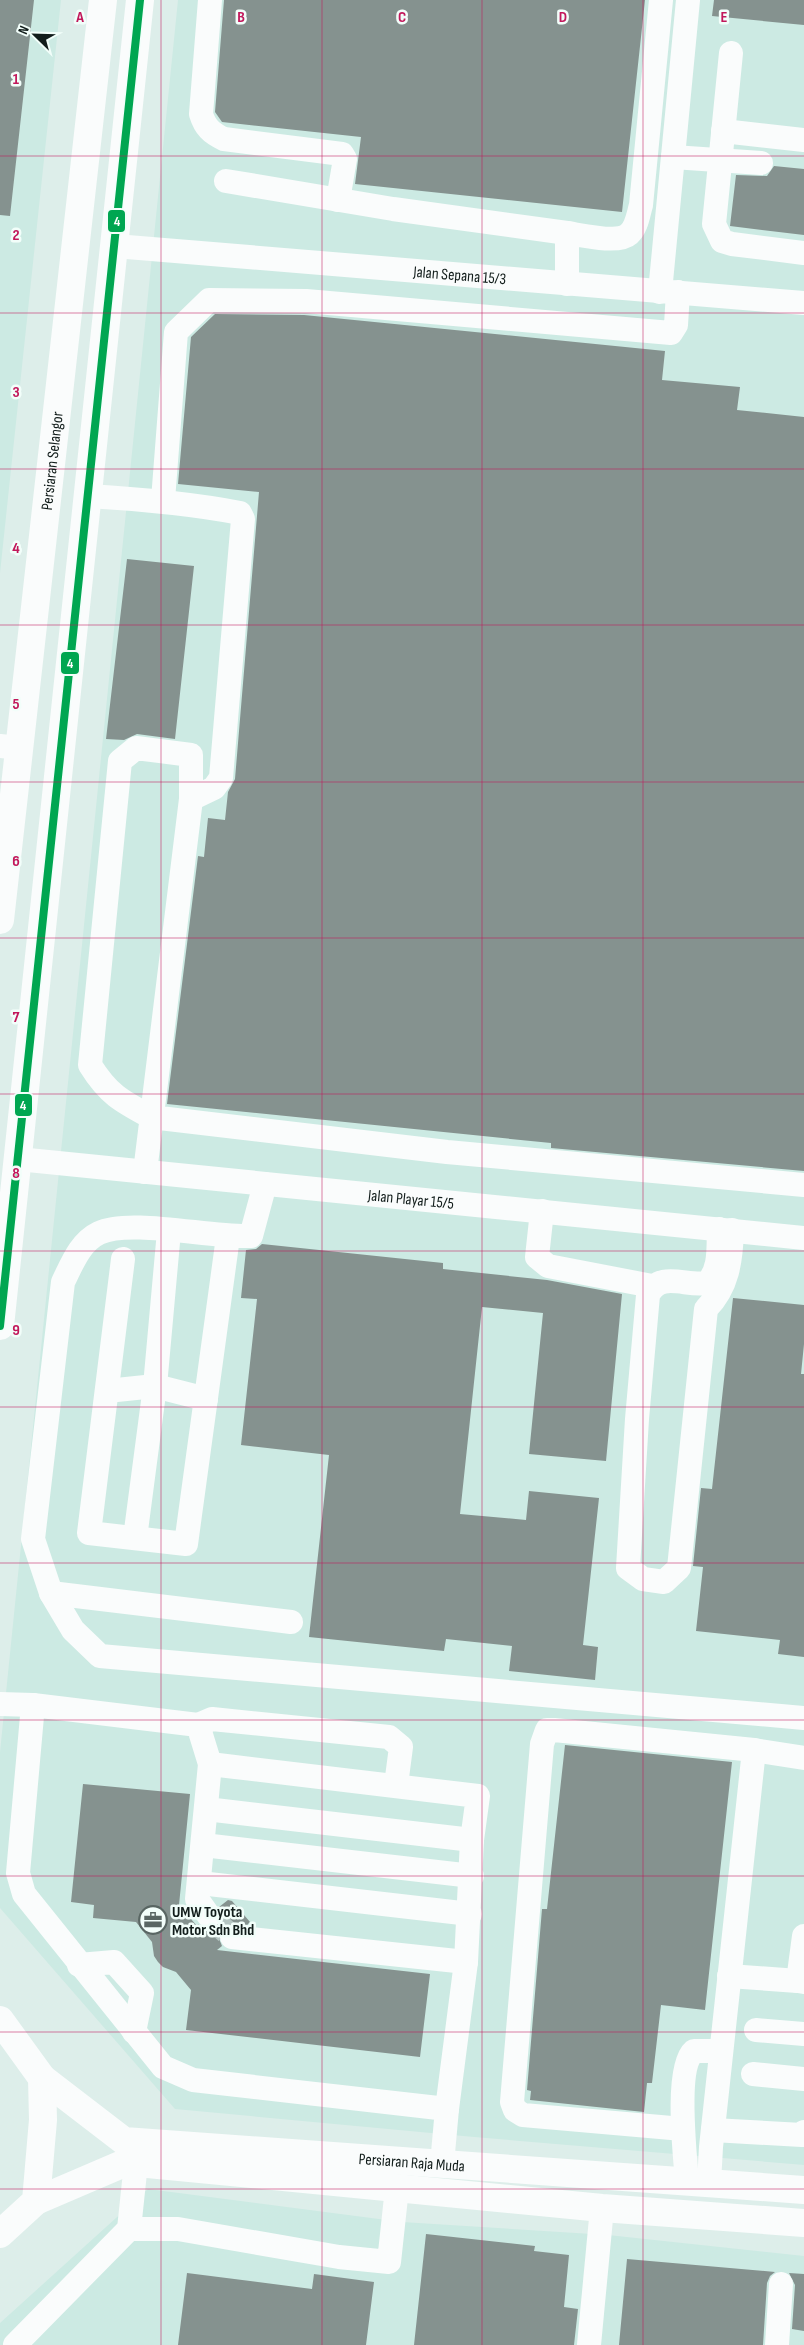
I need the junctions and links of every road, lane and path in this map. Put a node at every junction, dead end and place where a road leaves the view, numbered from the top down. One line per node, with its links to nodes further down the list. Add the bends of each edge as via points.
1 (103, 0): 22 (main road, Persiaran Selangor)
2 (140, 0): 15 (main road)
3 (210, 0): 13 (street, via 201,114 205,126 224,139 342,154 345,159)
4 (661, 0): 14 (street, via 641,205 635,226 628,235 619,239)
5 (688, 0): 9 (street)
6 (731, 53): 7 (street)
7 (723, 131): 8 (street); 10 (street)
8 (804, 140)
9 (673, 156): 10 (street); 18 (street)
10 (720, 160): 11 (street); 16 (street, via 714,224 722,241)
11 (761, 163)
12 (226, 181): 13 (street)
13 (338, 200): 14 (street)
14 (567, 233): 17 (street)
15 (115, 246): 17 (street, Jalan Sepana 15/3); 20 (main road)
16 (804, 253)
17 (567, 284): 18 (street, Jalan Sepana 15/3)
18 (669, 292): 19 (street, Jalan Sepana 15/3); 21 (street, via 676,325 671,333 306,301 208,300 176,332)
19 (804, 303)
20 (88, 496): 21 (street); 26 (main road)
21 (163, 500): 23 (street, via 240,513 243,519 221,778 214,788)
22 (9, 747): 24 (main road, Persiaran Selangor)
23 (191, 799): 25 (street); 25 (street, via 191,755 136,748 120,762 90,1065 103,1086 122,1102)
24 (0, 920)
25 (150, 1117): 27 (street); 29 (street, via 447,1152)
26 (18, 1159): 27 (street, Jalan Playar 15/5); 37 (main road)
27 (145, 1172): 28 (street, Jalan Playar 15/5)
28 (265, 1184): 30 (street, Jalan Playar 15/5); 33 (street, via 251,1236)
29 (804, 1185)
30 (542, 1211): 31 (street, Jalan Playar 15/5); 36 (street, via 537,1257 548,1266)
31 (725, 1230): 34 (street, Jalan Playar 15/5); 36 (street, via 715,1272 707,1283 663,1280); 36 (street, via 731,1264 720,1292 706,1308 679,1568 664,1582 643,1580 628,1568 637,1419 648,1295)
32 (169, 1231): 33 (street); 38 (street); 42 (street, via 122,1226 98,1233 78,1252 63,1282 33,1539)
33 (228, 1237): 40 (street)
34 (804, 1238)
35 (123, 1259): 39 (street)
36 (652, 1286)
37 (0, 1326)
38 (155, 1386): 39 (street); 40 (street); 41 (street)
39 (107, 1391): 41 (street, via 89,1533)
40 (206, 1399): 41 (street, via 186,1544)
41 (135, 1538)
42 (51, 1593): 43 (street); 46 (street, via 72,1630 100,1656)
43 (291, 1622)
44 (0, 1704): 45 (street)
45 (33, 1705): 47 (street); 62 (street, via 18,1873 24,1894)
46 (804, 1718)
47 (198, 1725): 50 (street); 51 (street, via 212,1720 388,1738 401,1747)
48 (754, 1750): 49 (street); 63 (street); 74 (street, via 554,1730 547,1730 542,1744 512,2102 515,2110 523,2115)
49 (804, 1758)
50 (210, 1764): 51 (street); 52 (street)
51 (396, 1785): 53 (street, via 478,1796)
52 (206, 1809): 53 (street); 54 (street)
53 (472, 1840): 55 (street)
54 (203, 1846): 55 (street); 56 (street)
55 (472, 1876): 57 (street)
56 (200, 1883): 57 (street); 58 (street, via 197,1898)
57 (470, 1914): 61 (street)
58 (209, 1916)
59 (804, 1936): 64 (street)
60 (232, 1938): 61 (street)
61 (466, 1962): 73 (street)
62 (80, 1965): 67 (street); 67 (street, via 114,1962 142,1993)
63 (729, 1976): 64 (street); 69 (street)
64 (801, 1982)
65 (0, 2020): 71 (main road, Persiaran Raja Muda)
66 (756, 2030): 68 (street)
67 (134, 2032): 73 (street, via 163,2067 193,2080)
68 (804, 2034)
69 (721, 2051): 74 (street, via 694,2051 689,2055 685,2065); 75 (street)
70 (753, 2074): 72 (street)
71 (42, 2078): 78 (main road, Persiaran Raja Muda, via 124,2141); 82 (main road, via 43,2120)
72 (804, 2078)
73 (447, 2109): 78 (street)
74 (683, 2129): 79 (street)
75 (713, 2130): 76 (street, via 802,2135); 79 (street)
76 (804, 2132)
77 (136, 2163): 80 (main road, Persiaran Raja Muda); 82 (main road, Persiaran Raja Muda, via 127,2162); 85 (street)
78 (442, 2164): 79 (main road, Persiaran Raja Muda)
79 (698, 2182): 81 (main road, Persiaran Raja Muda)
80 (397, 2188): 83 (main road, Persiaran Raja Muda); 85 (street, via 389,2262 339,2257 178,2229)
81 (804, 2190)
82 (36, 2201): 86 (main road, Persiaran Raja Muda)
83 (602, 2208): 84 (main road, Persiaran Raja Muda); 89 (street)
84 (804, 2224)
85 (129, 2229): 88 (street)
86 (0, 2234)
87 (782, 2284): 90 (street)
88 (14, 2345)
89 (589, 2345)
90 (777, 2345)

